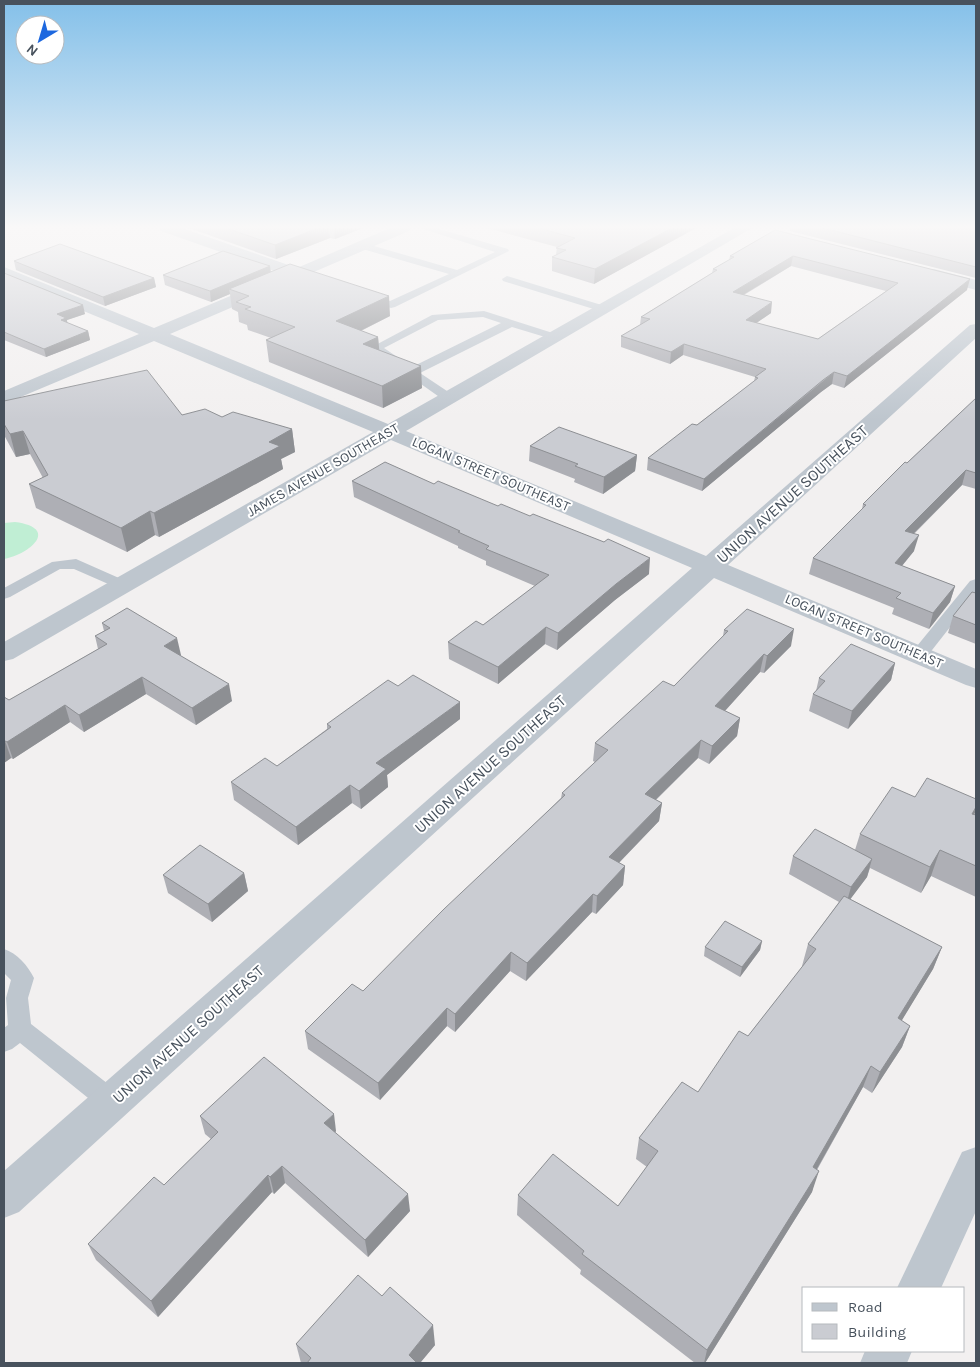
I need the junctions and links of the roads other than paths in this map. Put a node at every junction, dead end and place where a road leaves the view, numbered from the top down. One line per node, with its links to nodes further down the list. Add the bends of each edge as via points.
1 (52, 292): 10 (street, LOGAN STREET SOUTHEAST)
2 (263, 292): 10 (street)
3 (420, 292): 6 (lane, via 391,305)
4 (548, 292): 7 (lane)
5 (636, 292): 7 (street, JAMES AVENUE SOUTHEAST)
6 (356, 293)
7 (604, 309): 11 (street, JAMES AVENUE SOUTHEAST)
8 (510, 323): 11 (lane); 12 (lane); 12 (lane, via 484,314 436,318 376,348)
9 (976, 329): 16 (street, UNION AVENUE SOUTHEAST)
10 (154, 334): 13 (street); 15 (street, LOGAN STREET SOUTHEAST)
11 (556, 337): 14 (street, JAMES AVENUE SOUTHEAST)
12 (412, 372): 14 (lane)
13 (4, 398)
14 (449, 398): 15 (street, JAMES AVENUE SOUTHEAST)
15 (390, 432): 16 (street, LOGAN STREET SOUTHEAST); 18 (street, JAMES AVENUE SOUTHEAST)
16 (712, 567): 21 (street, LOGAN STREET SOUTHEAST); 25 (street, UNION AVENUE SOUTHEAST)
17 (976, 584): 21 (lane)
18 (122, 585): 19 (lane, via 76,564 57,566); 20 (street, JAMES AVENUE SOUTHEAST)
19 (4, 594)
20 (4, 653)
21 (919, 655): 22 (street, LOGAN STREET SOUTHEAST)
22 (976, 679)
23 (4, 958): 24 (lane, via 23,978)
24 (12, 1036): 25 (lane)
25 (112, 1102): 27 (street, UNION AVENUE SOUTHEAST)
26 (976, 1166): 28 (street)
27 (4, 1198)
28 (919, 1287)

